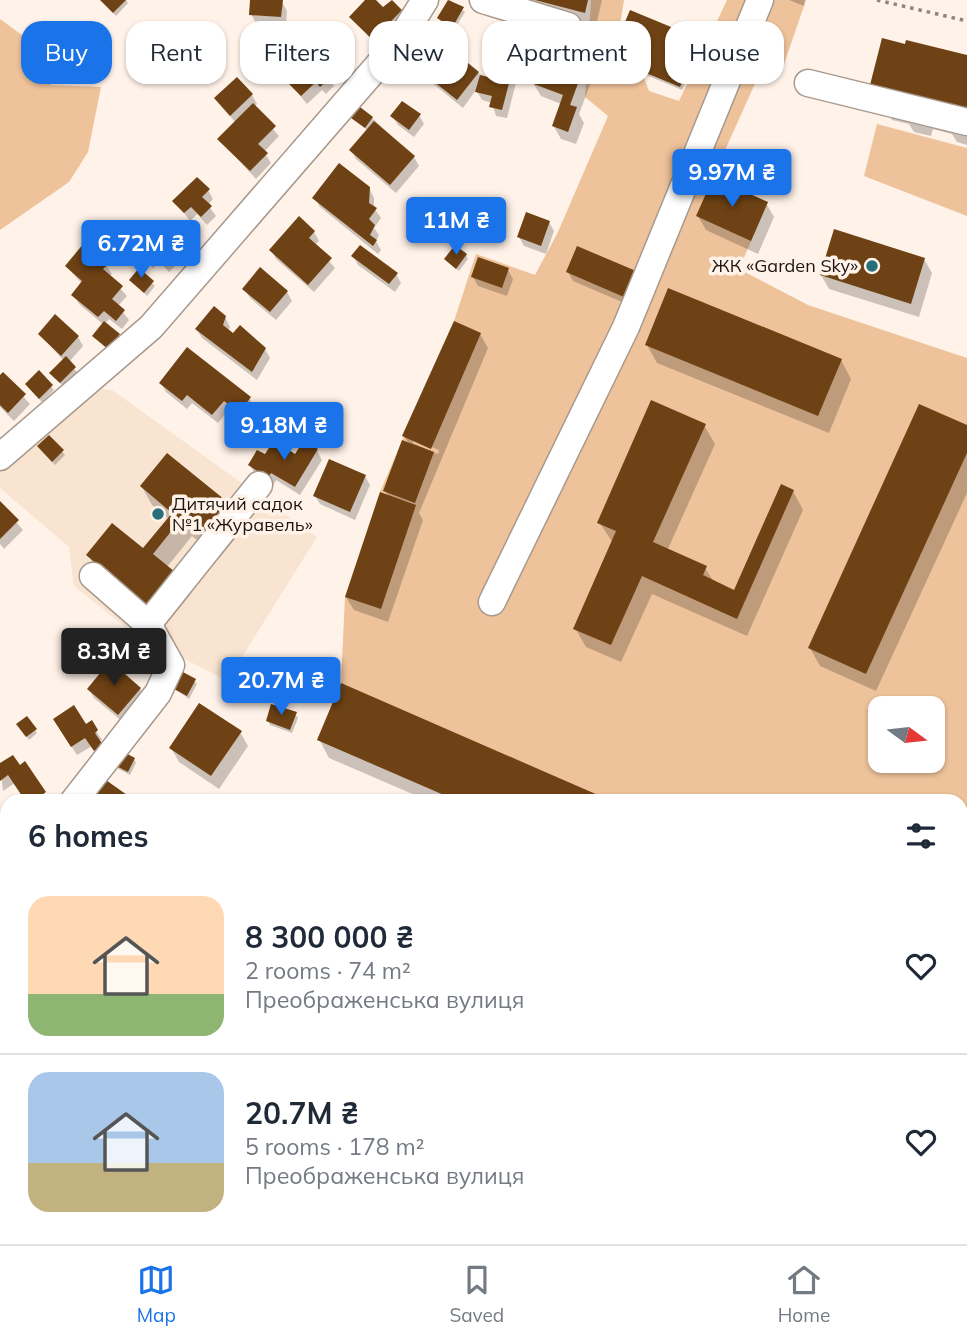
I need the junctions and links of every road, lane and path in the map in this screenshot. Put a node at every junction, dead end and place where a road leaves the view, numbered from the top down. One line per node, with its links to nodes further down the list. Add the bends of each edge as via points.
1 (425, 0): 9 (street, via 400,40 150,327)
2 (483, 0): 5 (street)
3 (760, 0): 12 (street, via 626,327)
4 (877, 0): 6 (path)
5 (552, 21)
6 (967, 21)
7 (808, 83): 8 (street)
8 (967, 122)
9 (0, 457)
10 (258, 485): 13 (street)
11 (93, 576): 13 (street)
12 (492, 602)
13 (155, 635): 14 (street, via 171,664 158,693)
14 (79, 794)

